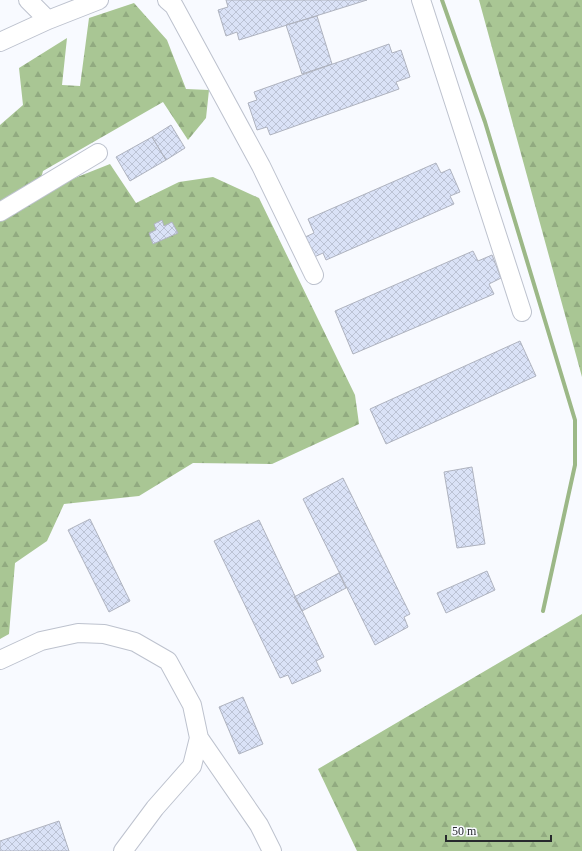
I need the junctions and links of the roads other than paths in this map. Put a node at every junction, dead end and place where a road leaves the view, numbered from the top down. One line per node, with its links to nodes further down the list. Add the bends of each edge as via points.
1 (28, 0): 5 (lane)
2 (98, 0): 5 (lane)
3 (167, 0): 9 (lane, via 174,6 262,166)
4 (421, 0): 10 (lane)
5 (48, 20): 6 (lane)
6 (0, 42)
7 (98, 153): 8 (lane)
8 (0, 212)
9 (314, 276)
10 (522, 312)
11 (0, 660): 12 (lane, via 41,641 78,633 104,634 135,642 168,662 192,705)
12 (199, 738): 13 (lane, via 192,766 155,808); 14 (lane, via 259,826)
13 (123, 851)
14 (272, 851)

